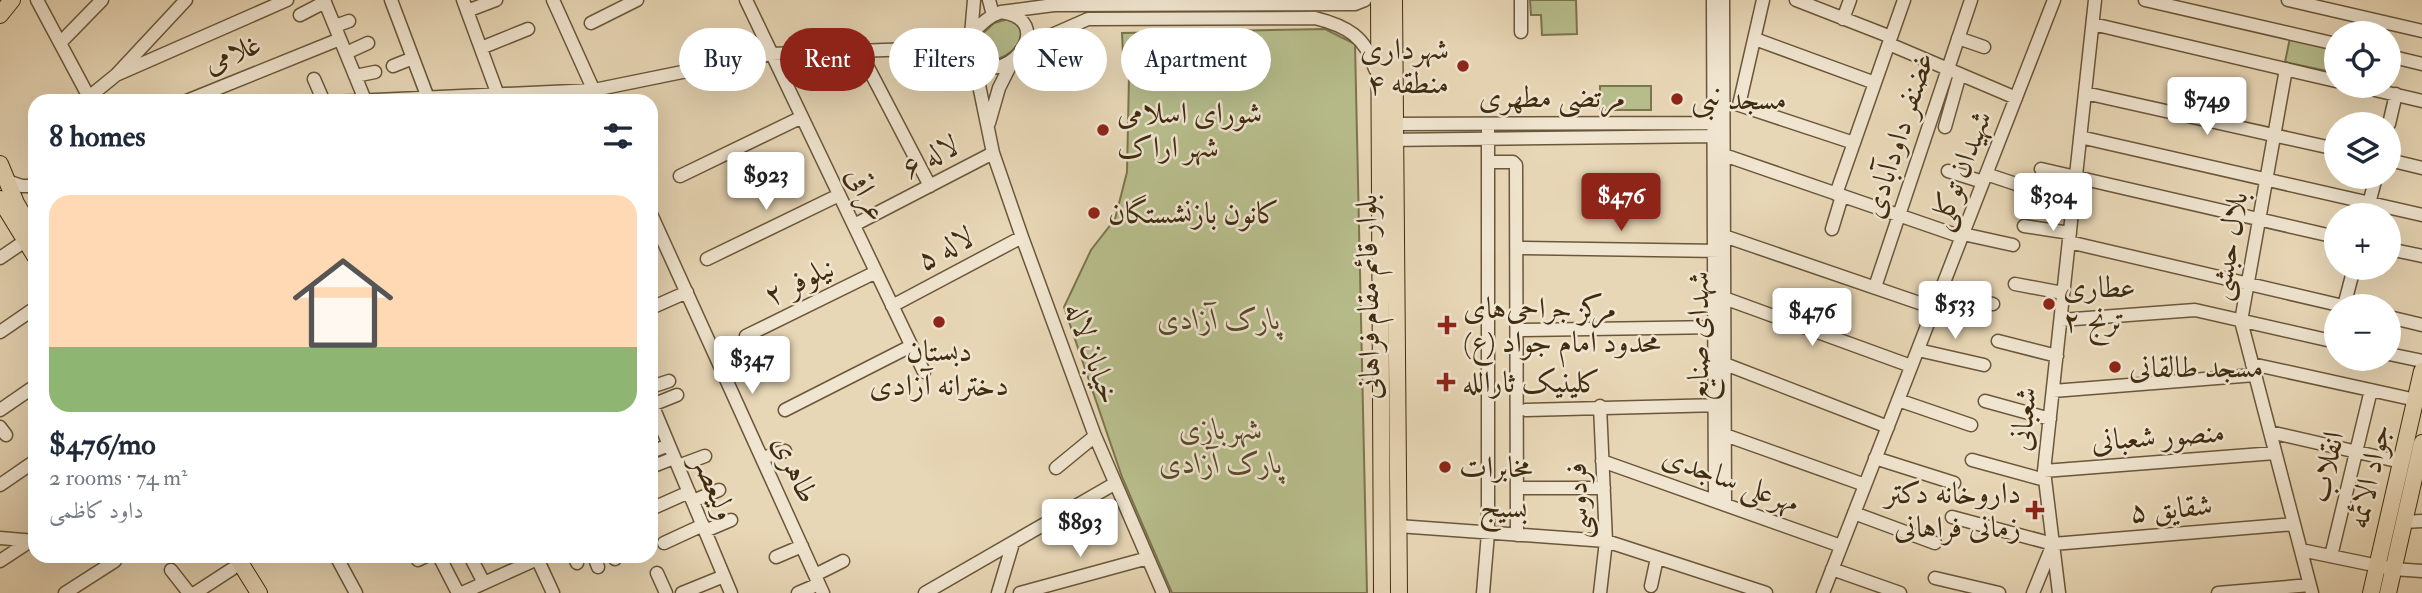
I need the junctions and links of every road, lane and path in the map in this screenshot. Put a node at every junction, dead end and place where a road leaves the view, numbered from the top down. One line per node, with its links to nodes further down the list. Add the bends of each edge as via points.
1 (37, 0): 50 (street)
2 (102, 0): 50 (street)
3 (186, 0): 66 (street)
4 (287, 0): 66 (street)
5 (391, 0): 57 (street)
6 (496, 0): 29 (street)
7 (553, 0): 84 (street)
8 (637, 0): 34 (street)
9 (746, 0): 55 (street, عراقی)
10 (974, 0): 38 (street, خیابان لاله)
11 (989, 0): 30 (street)
12 (1365, 0): 28 (street)
13 (1379, 0): 72 (main road, بلوار قائم مقام فراهانی)
14 (1394, 0): 94 (main road, بلوار قائم مقام فراهانی)
15 (1521, 0): 44 (street)
16 (1713, 0): 93 (street, شهدای صنایع)
17 (1723, 0): 70 (street, شهدای صنایع)
18 (1763, 0): 47 (street)
19 (1796, 0): 32 (street)
20 (1850, 0): 32 (street)
21 (1904, 0): 48 (street)
22 (1970, 0): 45 (street, غضنفر داودآبادی)
23 (2054, 0): 87 (street, شهیدان توکلی)
24 (2095, 0): 36 (street, شعبانی)
25 (2145, 0): 49 (street)
26 (2288, 0): 43 (street)
27 (325, 1): 31 (street); 37 (street)
28 (1331, 4): 30 (street, via 1054,5); 35 (street, via 1340,16)
29 (465, 6): 53 (street)
30 (997, 13): 39 (street); 40 (street, via 1014,13)
31 (300, 15)
32 (1843, 19): 48 (street)
33 (349, 20): 37 (street)
34 (591, 23)
35 (1337, 24): 41 (street, via 1315,18 1088,19); 72 (street, via 1358,37 1371,53)
36 (2093, 24): 63 (street); 76 (street, شعبانی)
37 (335, 26): 46 (street)
38 (972, 28)
39 (978, 28)
40 (1027, 28)
41 (1068, 28)
42 (528, 29): 53 (street)
43 (2422, 31)
44 (1521, 32)
45 (1958, 38): 52 (street); 62 (street, غضنفر داودآبادی)
46 (340, 39): 54 (street); 79 (street, غلامی)
47 (1755, 39): 73 (street); 74 (street)
48 (1890, 41): 62 (street); 73 (street)
49 (2324, 41)
50 (60, 43): 77 (street)
51 (368, 43): 54 (street)
52 (1984, 47)
53 (481, 48): 83 (street)
54 (346, 53): 67 (street)
55 (771, 54): 56 (street); 85 (street); 89 (street, عراقی)
56 (780, 54)
57 (413, 58): 61 (street); 82 (street)
58 (2401, 59): 60 (street)
59 (1013, 63): 91 (street, via 999,88)
60 (2422, 64)
61 (393, 66)
62 (1948, 69): 65 (street); 121 (street, غضنفر داودآبادی)
63 (2286, 69): 68 (street); 95 (street, بلال حبشی)
64 (375, 72): 67 (street)
65 (1960, 74): 87 (street); 92 (street)
66 (116, 75): 78 (street)
67 (355, 76): 81 (street)
68 (2324, 78)
69 (314, 79): 80 (street)
70 (1724, 80): 74 (street); 93 (street, شهدای صنایع)
71 (875, 81): 114 (street)
72 (1380, 83): 94 (main road, بلوار قائم مقام فراهانی)
73 (1875, 83): 98 (street)
74 (1744, 84): 98 (street, via 1739,105)
75 (980, 91): 91 (street, خیابان لاله)
76 (2085, 93): 95 (street); 96 (street, شعبانی)
77 (87, 94)
78 (95, 94)
79 (204, 94)
80 (321, 94)
81 (362, 94)
82 (426, 94)
83 (498, 94)
84 (596, 94)
85 (605, 94)
86 (2401, 95): 88 (street)
87 (2016, 98): 110 (street, شهیدان توکلی)
88 (2422, 100)
89 (802, 117): 108 (street); 116 (street, عراقی)
90 (1488, 124): 93 (street, مرتضی مطهری); 94 (street, مرتضی مطهری); 97 (street)
91 (988, 127): 100 (street, خیابان لاله)
92 (1945, 127)
93 (1719, 129): 97 (street, مرتضی مطهری); 101 (street, شهدای صنایع); 138 (street, شهدای صنایع)
94 (1387, 132): 97 (street, مرتضی مطهری); 234 (main road, بلوار قائم مقام فراهانی); 291 (main road, بلوار قائم مقام فراهانی)
95 (2274, 135): 99 (street); 111 (street, بلال حبشی)
96 (2080, 137): 109 (street, شعبانی); 111 (street)
97 (1488, 138): 102 (street)
98 (1854, 142): 117 (street)
99 (2324, 146)
100 (993, 153): 114 (street, لاله ۶); 133 (street, خیابان لاله)
101 (1724, 155): 117 (street); 132 (street, شهدای صنایع)
102 (1488, 162): 137 (street, via 1516,165); 236 (street)
103 (2401, 163): 105 (street)
104 (0, 164): 112 (main road)
105 (2422, 168)
106 (2041, 169): 109 (street)
107 (1948, 171): 110 (street)
108 (680, 176)
109 (2076, 177): 123 (street); 134 (street, شعبانی)
110 (1985, 178): 115 (street); 131 (street, شهیدان توکلی)
111 (2266, 180): 119 (street); 123 (street, بلال حبشی)
112 (7, 181): 113 (street); 128 (main road)
113 (28, 186)
114 (930, 186): 124 (street, لاله ۶)
115 (2031, 189)
116 (839, 195): 124 (street, عراقی); 142 (street)
117 (1839, 195): 121 (street); 127 (street)
118 (0, 199): 130 (main road)
119 (2347, 203)
120 (2401, 213): 122 (street)
121 (1899, 215): 131 (street); 146 (street, غضنفر داودآبادی)
122 (2422, 215)
123 (2259, 219): 129 (street); 145 (street, بلال حبشی)
124 (853, 225): 143 (street, عراقی)
125 (2024, 226): 134 (street)
126 (658, 229): 147 (street, طاهری)
127 (1832, 229)
128 (28, 233)
129 (2324, 234)
130 (28, 235)
131 (1962, 235): 136 (street); 148 (street, شهیدان توکلی)
132 (1724, 236): 138 (street, شهدای صنایع); 146 (street)
133 (1022, 237): 154 (street, لاله ۵); 199 (street, خیابان لاله)
134 (2070, 237): 145 (street); 149 (street, شعبانی)
135 (28, 239): 141 (street)
136 (2013, 245)
137 (1518, 248): 138 (street); 162 (street)
138 (1719, 251): 150 (street, شهدای صنایع); 161 (street, شهدای صنایع)
139 (2401, 252): 140 (street)
140 (2422, 256)
141 (0, 258)
142 (707, 259)
143 (876, 272): 154 (street, عراقی); 164 (street, نیلوفر ۲)
144 (2015, 284): 149 (street)
145 (2247, 284): 151 (street); 159 (street, بلال حبشی)
146 (1875, 287): 155 (street)
147 (687, 292): 153 (street); 207 (street, طاهری)
148 (1940, 292): 152 (street); 155 (street, شهیدان توکلی)
149 (2063, 293): 157 (street, شعبانی)
150 (1724, 298): 161 (street, شهدای صنایع); 174 (street)
151 (2324, 301)
152 (1993, 303)
153 (658, 305)
154 (892, 306): 167 (street, عراقی)
155 (1934, 308): 168 (street, شهیدان توکلی)
156 (28, 313): 163 (street)
157 (2061, 320): 159 (street, via 2195,310); 169 (street, شعبانی)
158 (2401, 320): 160 (street)
159 (2241, 321): 165 (street); 175 (street, بلال حبشی)
160 (2422, 325)
161 (1719, 327): 162 (street); 172 (street, شهدای صنایع); 188 (street, شهدای صنایع)
162 (1518, 330): 222 (street)
163 (0, 332)
164 (746, 336)
165 (2324, 339)
166 (1998, 341): 169 (street)
167 (911, 346): 176 (street, عراقی); 191 (street)
168 (1918, 350): 173 (street); 174 (street, شهیدان توکلی)
169 (2057, 356): 182 (street, شعبانی)
170 (2401, 357): 171 (street)
171 (2422, 361)
172 (1725, 364): 188 (street, شهدای صنایع); 195 (street)
173 (1984, 365)
174 (1911, 366): 184 (street, شهیدان توکلی)
175 (2254, 370): 180 (street); 182 (street); 197 (street, بلال حبشی)
176 (924, 372)
177 (2422, 372): 185 (main road, جواد الائمه)
178 (669, 381): 179 (street)
179 (658, 385)
180 (2371, 390): 185 (street); 204 (street, انقلاب)
181 (28, 391): 190 (street)
182 (2053, 391): 193 (street, شعبانی)
183 (677, 395): 186 (street)
184 (1898, 400): 194 (street); 195 (street, شهیدان توکلی)
185 (2416, 400): 212 (main road, جواد الائمه)
186 (658, 401)
187 (1985, 401): 193 (street)
188 (1720, 405): 189 (street); 198 (street, شهدای صنایع); 217 (street, شهدای صنایع)
189 (1600, 406): 192 (street); 210 (street, فردوسی)
190 (0, 410)
191 (785, 410)
192 (1526, 410)
193 (2050, 419): 216 (street, شعبانی)
194 (1971, 425)
195 (1888, 427): 208 (street, شهیدان توکلی)
196 (658, 429): 201 (street, ولیعصر)
197 (2270, 432): 204 (street); 205 (street, بلال حبشی)
198 (1725, 435): 217 (street, شهدای صنایع); 221 (street)
199 (1095, 436): 215 (street); 219 (street, خیابان لاله)
200 (2422, 443): 232 (main road, جواد الائمه)
201 (669, 445): 202 (street); 211 (street, ولیعصر)
202 (658, 449)
203 (785, 451): 207 (street)
204 (2356, 452): 212 (street); 249 (street, انقلاب)
205 (2276, 453): 216 (street, منصور شعبانی); 233 (street, بلال حبشی)
206 (705, 456): 211 (street)
207 (762, 458): 246 (street, طاهری)
208 (1875, 458): 218 (street); 221 (street, شهیدان توکلی)
209 (1972, 460): 216 (street, منصور شعبانی)
210 (1602, 461): 223 (street, فردوسی); 226 (street, مهرعلی ساجدی)
211 (676, 462): 214 (street); 225 (street, ولیعصر)
212 (2401, 462): 264 (main road, جواد الائمه)
213 (28, 466): 220 (street)
214 (658, 466)
215 (1056, 468)
216 (2045, 475): 245 (street, شعبانی)
217 (1720, 478): 226 (street, شهدای صنایع)
218 (1954, 483)
219 (1114, 484): 241 (street); 251 (street, خیابان لاله)
220 (0, 485)
221 (1865, 485): 228 (street, شهیدان توکلی)
222 (1517, 488): 223 (street); 237 (street)
223 (1604, 488): 240 (street, فردوسی)
224 (719, 490): 225 (street)
225 (691, 497): 227 (street); 235 (street, ولیعصر)
226 (1720, 503): 247 (street, مهرعلی ساجدی)
227 (658, 507)
228 (1854, 513): 243 (street); 247 (street, شهیدان توکلی)
229 (1952, 517): 245 (street, شقایق ۵)
230 (731, 520): 235 (street)
231 (2422, 521): 232 (street)
232 (2404, 522): 264 (main road, جواد الائمه)
233 (2294, 524): 245 (street, شقایق ۵); 248 (street, بلال حبشی)
234 (1398, 526): 236 (street, بسیج); 292 (main road, بلوار قائم مقام فراهانی)
235 (704, 528): 242 (street); 269 (street, ولیعصر)
236 (1488, 533): 237 (street, بسیج); 293 (street)
237 (1517, 535): 240 (street, بسیج)
238 (0, 538): 239 (street)
239 (28, 540)
240 (1606, 541): 252 (street, بسیج); 294 (street, فردوسی)
241 (1013, 542): 287 (street); 288 (street)
242 (664, 543)
243 (1935, 543)
244 (28, 544): 253 (street)
245 (2053, 544): 299 (street); 300 (street, شعبانی)
246 (802, 546): 250 (street); 271 (street, طاهری)
247 (1841, 546): 265 (street, شهیدان توکلی)
248 (2301, 550): 249 (street); 274 (street, بلال حبشی)
249 (2331, 556): 264 (street)
250 (776, 557)
251 (1148, 558): 289 (street); 290 (street, خیابان لاله)
252 (1657, 558): 272 (street); 295 (street, بسیج)
253 (0, 561)
254 (843, 561): 271 (street)
255 (112, 563): 275 (street)
256 (231, 563): 277 (street)
257 (237, 563): 278 (main road)
258 (239, 563): 279 (main road)
259 (340, 563): 280 (street)
260 (443, 563): 281 (street)
261 (472, 563): 273 (street)
262 (527, 563): 273 (street)
263 (541, 563): 282 (street)
264 (2386, 567): 267 (street); 302 (main road, جواد الائمه); 303 (main road, جواد الائمه)
265 (1832, 569): 296 (street, شهیدان توکلی); 297 (street)
266 (171, 570): 276 (street)
267 (2422, 571)
268 (657, 573): 283 (street)
269 (724, 576): 284 (street); 285 (street, ولیعصر)
270 (1935, 578): 298 (street)
271 (819, 584): 286 (street)
272 (1651, 586)
273 (481, 587): 281 (street)
274 (2311, 589): 301 (street)
275 (72, 591)
276 (189, 593)
277 (195, 593)
278 (247, 593)
279 (259, 593)
280 (356, 593)
281 (460, 593)
282 (553, 593)
283 (666, 593)
284 (682, 593)
285 (731, 593)
286 (799, 593)
287 (925, 593)
288 (998, 593)
289 (1020, 593)
290 (1163, 593)
291 (1382, 593)
292 (1399, 593)
293 (1483, 593)
294 (1600, 593)
295 (1766, 593)
296 (1823, 593)
297 (1900, 593)
298 (1999, 593)
299 (2033, 593)
300 (2059, 593)
301 (2218, 593)
302 (2371, 593)
303 (2388, 593)

